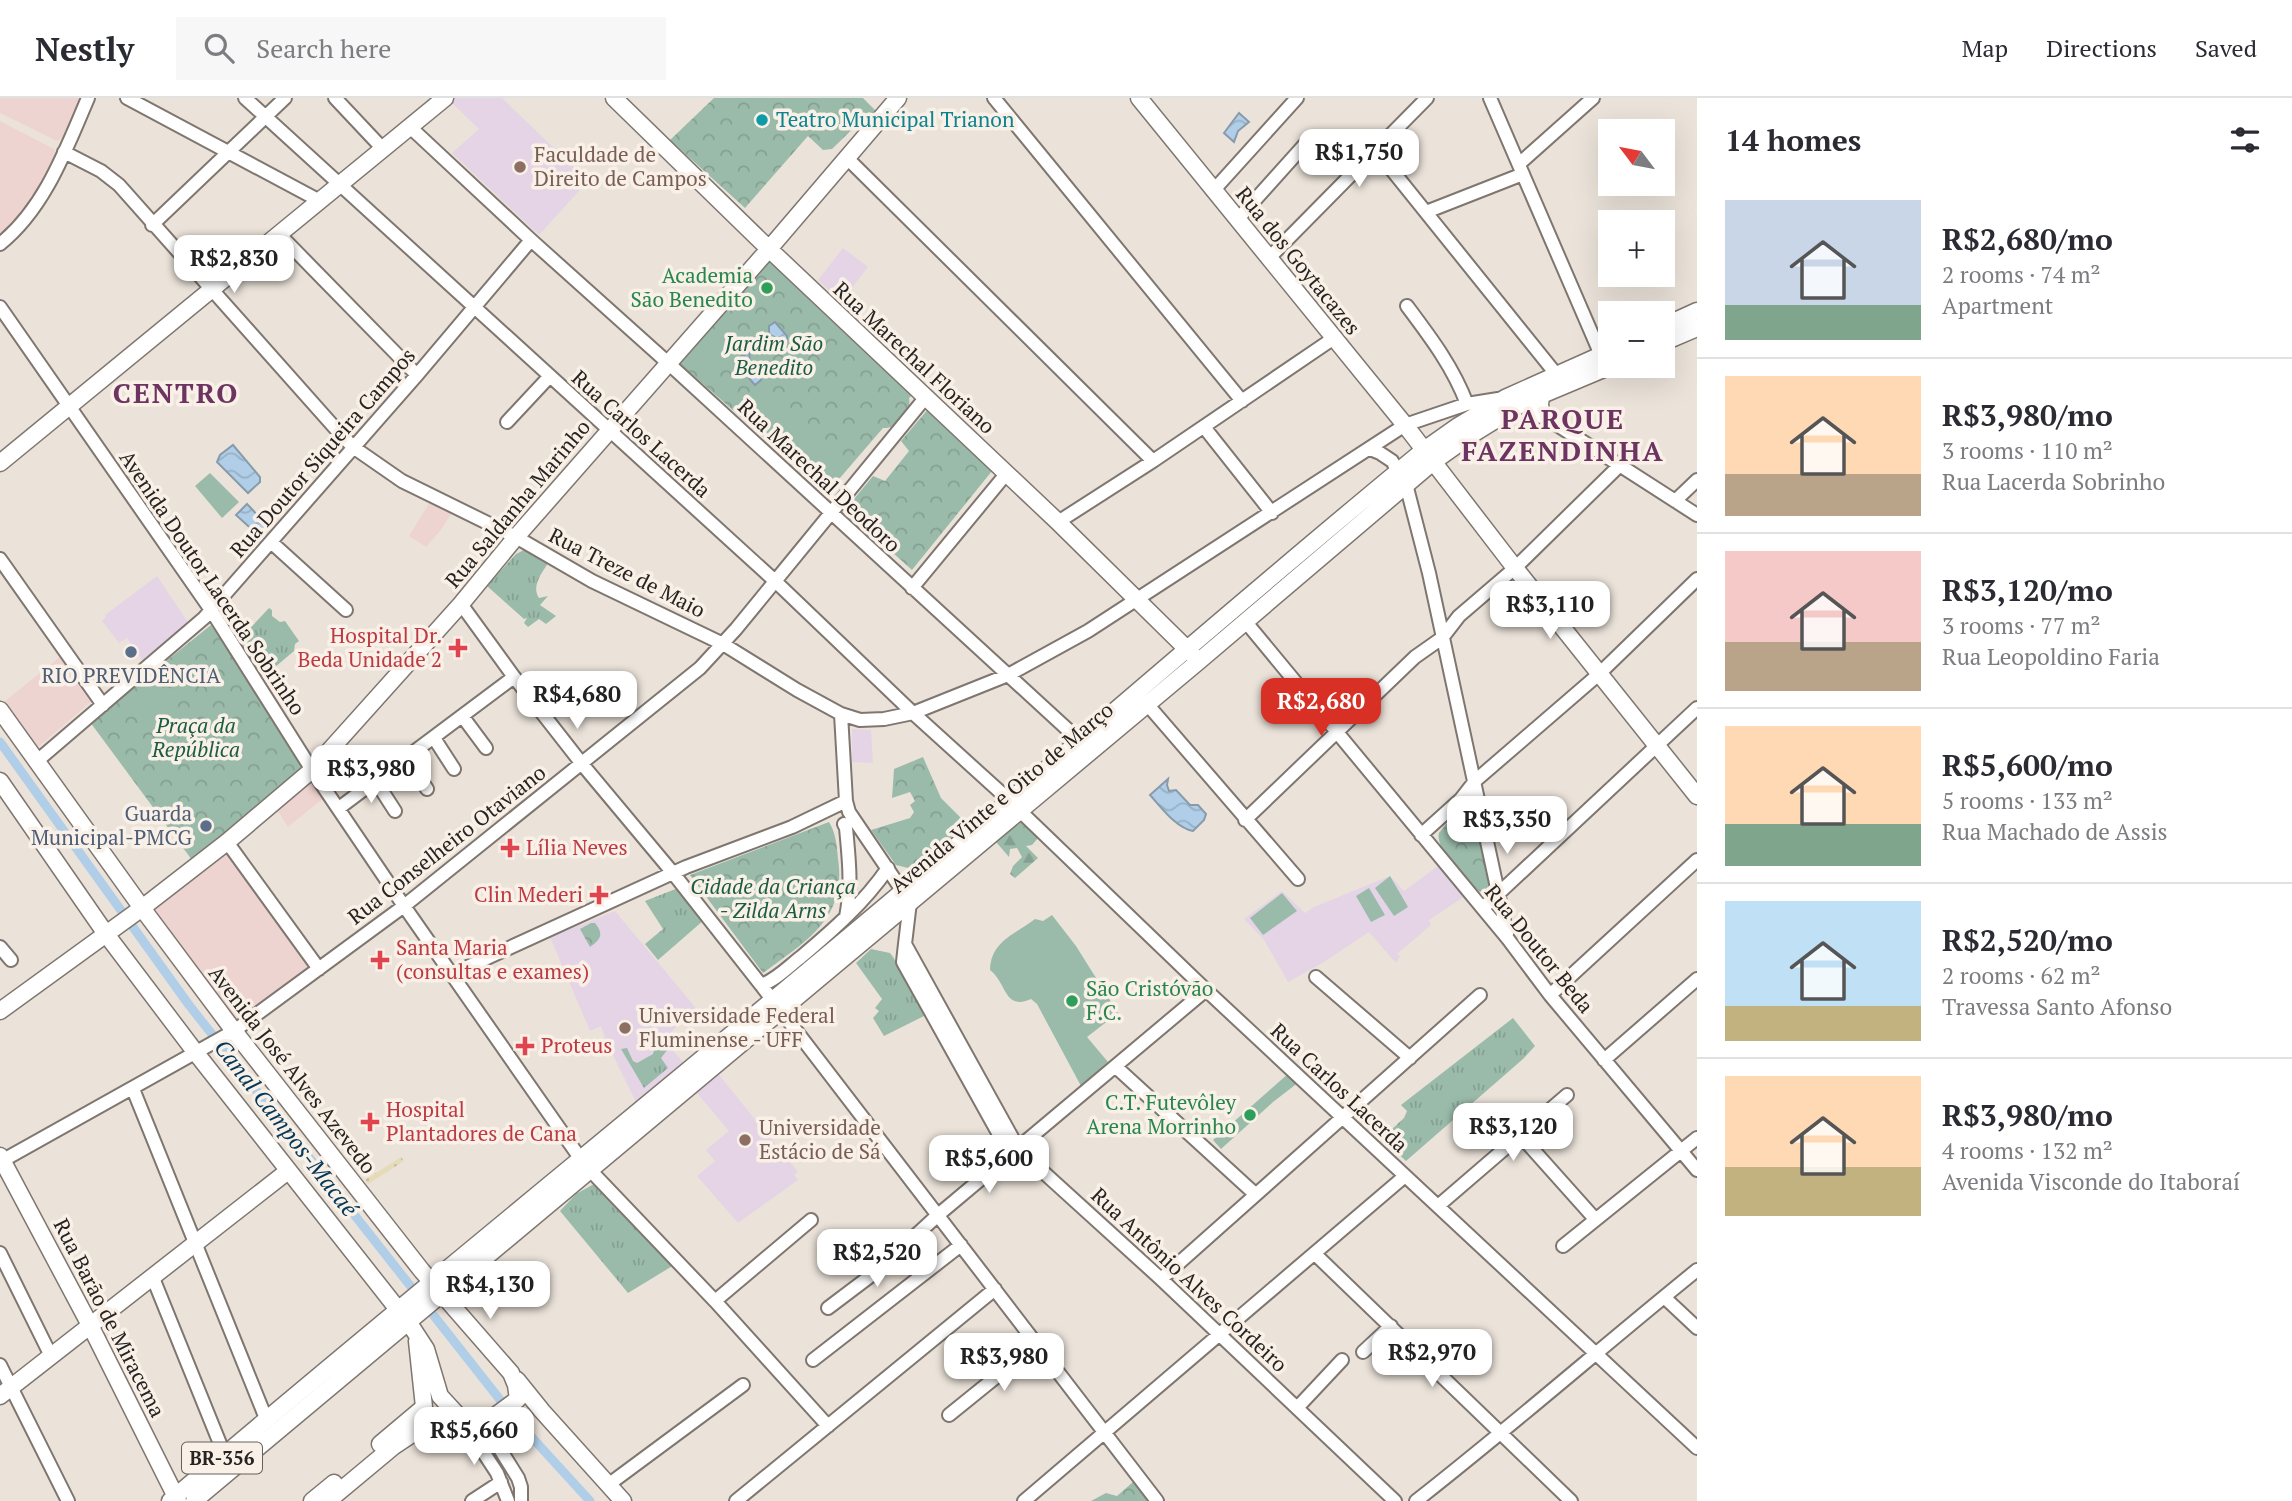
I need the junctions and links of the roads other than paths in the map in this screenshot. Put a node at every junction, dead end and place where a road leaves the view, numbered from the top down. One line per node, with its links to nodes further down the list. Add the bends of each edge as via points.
1 (88, 98): 20 (street)
2 (127, 98): 21 (street)
3 (245, 98): 15 (street, Rua Carlos Lacerda)
4 (285, 98): 15 (street)
5 (335, 98): 18 (street)
6 (445, 98): 16 (main road)
7 (614, 98): 33 (main road, Rua Marechal Floriano)
8 (898, 98): 22 (main road, Rua Saldanha Marinho)
9 (994, 98): 54 (street)
10 (1139, 98): 25 (main road, Rua dos Goytacazes)
11 (1297, 98): 25 (street)
12 (1427, 98): 19 (street)
13 (1490, 98): 23 (street)
14 (1593, 98): 23 (street)
15 (265, 116): 21 (street); 24 (street, Rua Carlos Lacerda)
16 (410, 127): 18 (main road); 31 (street, Rua Marechal Deodoro)
17 (1307, 142): 28 (street)
18 (383, 149): 24 (main road)
19 (1375, 149): 27 (street); 34 (street)
20 (64, 152): 29 (street, Rua Treze de Maio, via 119,185); 32 (street, via 23,223)
21 (228, 152): 26 (street); 29 (street)
22 (846, 158): 33 (main road, Rua Saldanha Marinho); 66 (street)
23 (1521, 169): 27 (street); 42 (street)
24 (341, 183): 26 (main road); 36 (street, Rua Carlos Lacerda)
25 (1213, 191): 28 (main road, Rua dos Goytacazes)
26 (320, 201): 30 (main road)
27 (1426, 212): 48 (street)
28 (1237, 220): 34 (main road, Rua dos Goytacazes)
29 (152, 225): 35 (street, Rua Treze de Maio)
30 (279, 234): 35 (main road); 49 (street)
31 (531, 240): 36 (street, Rua Doutor Siqueira Campos); 46 (street, Rua Marechal Deodoro)
32 (0, 244)
33 (769, 249): 46 (main road, Rua Saldanha Marinho); 52 (main road, Rua Marechal Floriano)
34 (1269, 258): 44 (main road, Rua dos Goytacazes)
35 (211, 290): 57 (main road); 63 (street, Rua Treze de Maio)
36 (474, 306): 49 (street, Rua Doutor Siqueira Campos); 50 (street, Rua Carlos Lacerda)
37 (1407, 306): 56 (street, via 1449,365)
38 (0, 307): 57 (street, Avenida Doutor Lacerda Sobrinho)
39 (1697, 311): 40 (main road)
40 (1675, 321)
41 (1697, 328): 43 (main road)
42 (1598, 337)
43 (1675, 337)
44 (1334, 338): 54 (street); 60 (main road, Rua dos Goytacazes)
45 (1598, 360): 48 (main road, Avenida Vinte e Oito de Março)
46 (667, 362): 62 (main road, Rua Saldanha Marinho); 73 (street, Rua Marechal Deodoro)
47 (1598, 362): 51 (main road, Avenida Vinte e Oito de Março)
48 (1556, 374): 53 (main road, Avenida Vinte e Oito de Março)
49 (417, 375): 63 (street, Rua Doutor Siqueira Campos)
50 (550, 377): 59 (street); 62 (street, Rua Carlos Lacerda)
51 (1541, 396): 55 (main road, Avenida Vinte e Oito de Março); 58 (main road)
52 (925, 398): 69 (main road, Rua Marechal Floriano); 73 (street, Rua Conselheiro Otaviano)
53 (1505, 398): 55 (main road); 56 (street, Rua Treze de Maio); 65 (main road, Avenida Vinte e Oito de Março, via 1458,426)
54 (1242, 401): 61 (street)
55 (1523, 403): 58 (street); 65 (main road, Avenida Vinte e Oito de Março)
56 (1467, 404): 60 (street, Rua Treze de Maio)
57 (69, 405): 67 (main road); 86 (street, Avenida Doutor Lacerda Sobrinho)
58 (1542, 415): 68 (street)
59 (506, 422)
60 (1405, 425): 64 (street, Rua Treze de Maio); 65 (main road, Rua dos Goytacazes)
61 (1204, 427): 66 (street); 74 (street)
62 (609, 429): 77 (main road, Rua Saldanha Marinho); 82 (street, Rua Carlos Lacerda)
63 (354, 447): 77 (street, Rua Treze de Maio, via 402,481); 78 (street, Rua Doutor Siqueira Campos)
64 (1370, 449): 70 (street, via 1387,457); 74 (street, Rua Treze de Maio)
65 (1428, 456): 70 (main road, Avenida Vinte e Oito de Março); 80 (main road, Rua dos Goytacazes)
66 (1153, 461): 76 (street)
67 (0, 463)
68 (1619, 466): 72 (street); 80 (street)
69 (1006, 474): 76 (main road, Rua Marechal Floriano); 83 (street)
70 (1402, 478): 88 (street); 90 (main road, Avenida Vinte e Oito de Março); 93 (main road, Avenida Vinte e Oito de Março)
71 (1697, 480): 72 (street)
72 (1675, 501): 75 (street)
73 (830, 512): 82 (street, Rua Conselheiro Otaviano); 83 (street, Rua Marechal Deodoro)
74 (1272, 513): 84 (street, Rua Treze de Maio)
75 (1697, 514)
76 (1058, 522): 84 (main road, Rua Marechal Floriano)
77 (516, 537): 85 (main road, Rua Saldanha Marinho); 92 (street, Rua Treze de Maio, via 592,581)
78 (271, 542): 86 (street, Rua Doutor Siqueira Campos); 87 (street)
79 (0, 559): 99 (street)
80 (1515, 568): 89 (street); 95 (main road, Rua dos Goytacazes)
81 (1697, 579): 95 (street)
82 (775, 581): 92 (street, Rua Conselheiro Otaviano); 102 (street, Rua Carlos Lacerda)
83 (912, 588): 96 (street, Rua Marechal Deodoro)
84 (1137, 599): 93 (main road, Rua Marechal Floriano); 96 (street, Rua Treze de Maio)
85 (461, 604): 97 (street); 113 (main road, Rua Saldanha Marinho)
86 (211, 610): 99 (street, Rua Doutor Siqueira Campos); 113 (street, Avenida Doutor Lacerda Sobrinho)
87 (346, 610)
88 (1436, 611): 89 (street, via 1444,618); 91 (street)
89 (1460, 616): 91 (street)
90 (1245, 621): 94 (main road, Avenida Vinte e Oito de Março); 105 (street, Rua Doutor Beda)
91 (1441, 638): 105 (street); 116 (street)
92 (723, 644): 103 (street, Rua Treze de Maio); 112 (street, Rua Conselheiro Otaviano)
93 (1186, 649): 94 (main road, Rua Marechal Floriano); 107 (main road, Avenida Vinte e Oito de Março)
94 (1199, 661): 98 (main road, Avenida Vinte e Oito de Março)
95 (1599, 674): 108 (main road, Rua dos Goytacazes); 116 (street)
96 (1008, 675): 102 (street, Rua Treze de Maio); 107 (street, Rua Marechal Deodoro)
97 (514, 677): 104 (street); 112 (street)
98 (1147, 704): 123 (main road, Avenida Vinte e Oito de Março); 127 (street)
99 (103, 705): 111 (street, Rua Doutor Siqueira Campos)
100 (1697, 708): 108 (street)
101 (0, 710): 111 (main road, Avenida José Alves Azevedo)
102 (913, 712): 103 (street, Rua Treze de Maio, via 860,720); 123 (street, Rua Carlos Lacerda)
103 (841, 714): 122 (street)
104 (463, 717): 106 (street); 109 (street)
105 (1336, 731): 127 (street); 129 (street, Rua Doutor Beda)
106 (433, 738): 110 (street); 114 (street)
107 (1079, 740): 123 (main road, Avenida Vinte e Oito de Março)
108 (1657, 746): 119 (main road, Rua dos Goytacazes); 136 (street)
109 (486, 748)
110 (407, 758): 115 (street); 118 (street)
111 (37, 761): 140 (main road, Avenida José Alves Azevedo)
112 (582, 764): 134 (street); 138 (street, Rua Conselheiro Otaviano)
113 (312, 769): 124 (street, Avenida Doutor Lacerda Sobrinho); 131 (main road, Rua Saldanha Marinho)
114 (454, 769)
115 (375, 780): 124 (street); 125 (street)
116 (1475, 780): 120 (street); 121 (street)
117 (2, 788): 142 (main road)
118 (427, 789)
119 (1697, 796)
120 (1461, 799): 121 (street); 129 (street)
121 (1478, 799): 136 (street)
122 (846, 801): 126 (street); 130 (street)
123 (1014, 805): 137 (main road, Avenida Vinte e Oito de Março); 151 (street, Rua Carlos Lacerda)
124 (339, 808): 138 (street, Avenida Doutor Lacerda Sobrinho)
125 (395, 811)
126 (815, 817): 128 (street); 134 (street)
127 (1245, 820): 135 (street)
128 (844, 824): 130 (street); 141 (street, via 850,869)
129 (1421, 835): 139 (street, Rua Doutor Beda)
130 (866, 837): 133 (street)
131 (227, 842): 140 (main road, Rua Saldanha Marinho); 146 (street)
132 (1697, 860): 153 (street)
133 (888, 868): 137 (street); 141 (street)
134 (674, 873): 147 (street); 150 (street)
135 (1298, 879)
136 (1498, 894): 139 (street); 143 (street)
137 (907, 897): 154 (main road, Avenida Vinte e Oito de Março); 167 (street, Rua Antônio Alves Cordeiro, via 903,962 952,1037)
138 (404, 906): 146 (street, Rua Conselheiro Otaviano); 147 (street, Avenida Doutor Lacerda Sobrinho)
139 (1483, 908): 143 (street, Rua Doutor Beda)
140 (131, 916): 142 (main road, Rua Saldanha Marinho); 156 (main road, Avenida José Alves Azevedo)
141 (845, 918): 150 (street)
142 (106, 934): 155 (main road, Rua Saldanha Marinho); 157 (main road)
143 (1508, 939): 153 (street, Rua Doutor Beda)
144 (0, 947): 145 (street)
145 (11, 960)
146 (319, 969): 156 (street, Rua Conselheiro Otaviano)
147 (452, 974): 169 (street, Avenida Doutor Lacerda Sobrinho)
148 (1316, 977): 158 (street)
149 (1697, 979): 159 (street)
150 (761, 985): 154 (street)
151 (1206, 990): 160 (street); 163 (street, Rua Carlos Lacerda)
152 (1480, 995): 158 (street)
153 (1549, 995): 159 (street, Rua Doutor Beda)
154 (776, 1005): 169 (main road, Avenida Vinte e Oito de Março); 175 (street)
155 (0, 1011)
156 (228, 1035): 157 (street, Rua Conselheiro Otaviano); 187 (main road, Avenida José Alves Azevedo)
157 (202, 1050): 161 (street, Rua Conselheiro Otaviano); 171 (main road)
158 (1410, 1058): 163 (street)
159 (1604, 1060): 166 (street, Rua Doutor Beda)
160 (1116, 1067): 167 (street); 173 (street)
161 (133, 1089): 168 (street, Rua Conselheiro Otaviano); 178 (street)
162 (1567, 1095): 164 (street)
163 (1342, 1116): 172 (street, Rua Carlos Lacerda); 173 (street)
164 (1520, 1135): 174 (street); 176 (street)
165 (1697, 1138): 166 (street)
166 (1681, 1151): 170 (street, Rua Doutor Beda); 176 (street)
167 (1015, 1153): 175 (street); 185 (street, Rua Antônio Alves Cordeiro)
168 (1, 1159): 192 (main road, Rua Barão de Miracema)
169 (585, 1164): 187 (main road, Avenida Vinte e Oito de Março); 189 (street, Avenida Doutor Lacerda Sobrinho)
170 (1697, 1170)
171 (288, 1171): 178 (main road); 191 (main road)
172 (1405, 1176): 174 (street, Rua Carlos Lacerda); 182 (street)
173 (1255, 1194): 185 (street)
174 (1438, 1206): 198 (street, Rua Carlos Lacerda)
175 (939, 1216): 179 (street); 190 (street)
176 (1595, 1219): 180 (street)
177 (811, 1220): 189 (street)
178 (196, 1244): 184 (main road); 212 (street)
179 (961, 1245): 186 (street); 200 (street)
180 (1563, 1246)
181 (0, 1253): 199 (street)
182 (1315, 1254): 193 (street); 195 (street)
183 (1697, 1270): 188 (street)
184 (153, 1278): 192 (main road); 218 (street)
185 (1161, 1279): 195 (street, Rua Antônio Alves Cordeiro)
186 (995, 1289): 196 (street); 214 (street)
187 (432, 1291): 191 (main road, Avenida Vinte e Oito de Março); 203 (main road, Avenida José Alves Azevedo)
188 (1664, 1297): 194 (street); 198 (street)
189 (715, 1301): 214 (street, Avenida Doutor Lacerda Sobrinho)
190 (828, 1308)
191 (409, 1317): 209 (main road); 212 (main road); 213 (main road, via 426,1349 440,1396); 224 (main road)
192 (91, 1326): 199 (main road); 222 (main road, Rua Barão de Miracema)
193 (1391, 1326): 197 (street); 216 (street)
194 (1697, 1328)
195 (1220, 1335): 207 (street, Rua Antônio Alves Cordeiro); 215 (street)
196 (1037, 1344): 210 (street); 215 (street)
197 (1363, 1352)
198 (1596, 1352): 216 (street); 217 (street, Rua Carlos Lacerda)
199 (51, 1356): 205 (main road)
200 (813, 1360)
201 (1342, 1360): 207 (street)
202 (0, 1365): 205 (street)
203 (511, 1373): 206 (main road, Avenida José Alves Azevedo, via 516,1385); 208 (main road)
204 (743, 1385): 221 (street)
205 (6, 1392): 223 (street)
206 (510, 1405): 208 (main road); 211 (main road)
207 (1297, 1408): 234 (street, Rua Antônio Alves Cordeiro)
208 (542, 1411): 221 (main road)
209 (427, 1415): 213 (main road, via 435,1420); 225 (main road); 226 (main road)
210 (949, 1415)
211 (482, 1420): 213 (main road); 219 (street)
212 (267, 1421): 218 (main road, BR-356)
213 (463, 1421): 220 (street)
214 (828, 1426): 231 (street)
215 (1105, 1433): 232 (street); 233 (street)
216 (1502, 1434): 235 (street); 236 (street)
217 (1697, 1448)
218 (225, 1455): 222 (main road, BR-356)
219 (511, 1463): 220 (street); 229 (street, via 521,1487)
220 (499, 1478): 227 (street); 228 (street)
221 (608, 1485): 230 (main road)
222 (175, 1499)
223 (68, 1501)
224 (194, 1501)
225 (312, 1501)
226 (328, 1501)
227 (472, 1501)
228 (508, 1501)
229 (521, 1501)
230 (623, 1501)
231 (736, 1501)
232 (1024, 1501)
233 (1157, 1501)
234 (1395, 1501)
235 (1416, 1501)
236 (1571, 1501)

